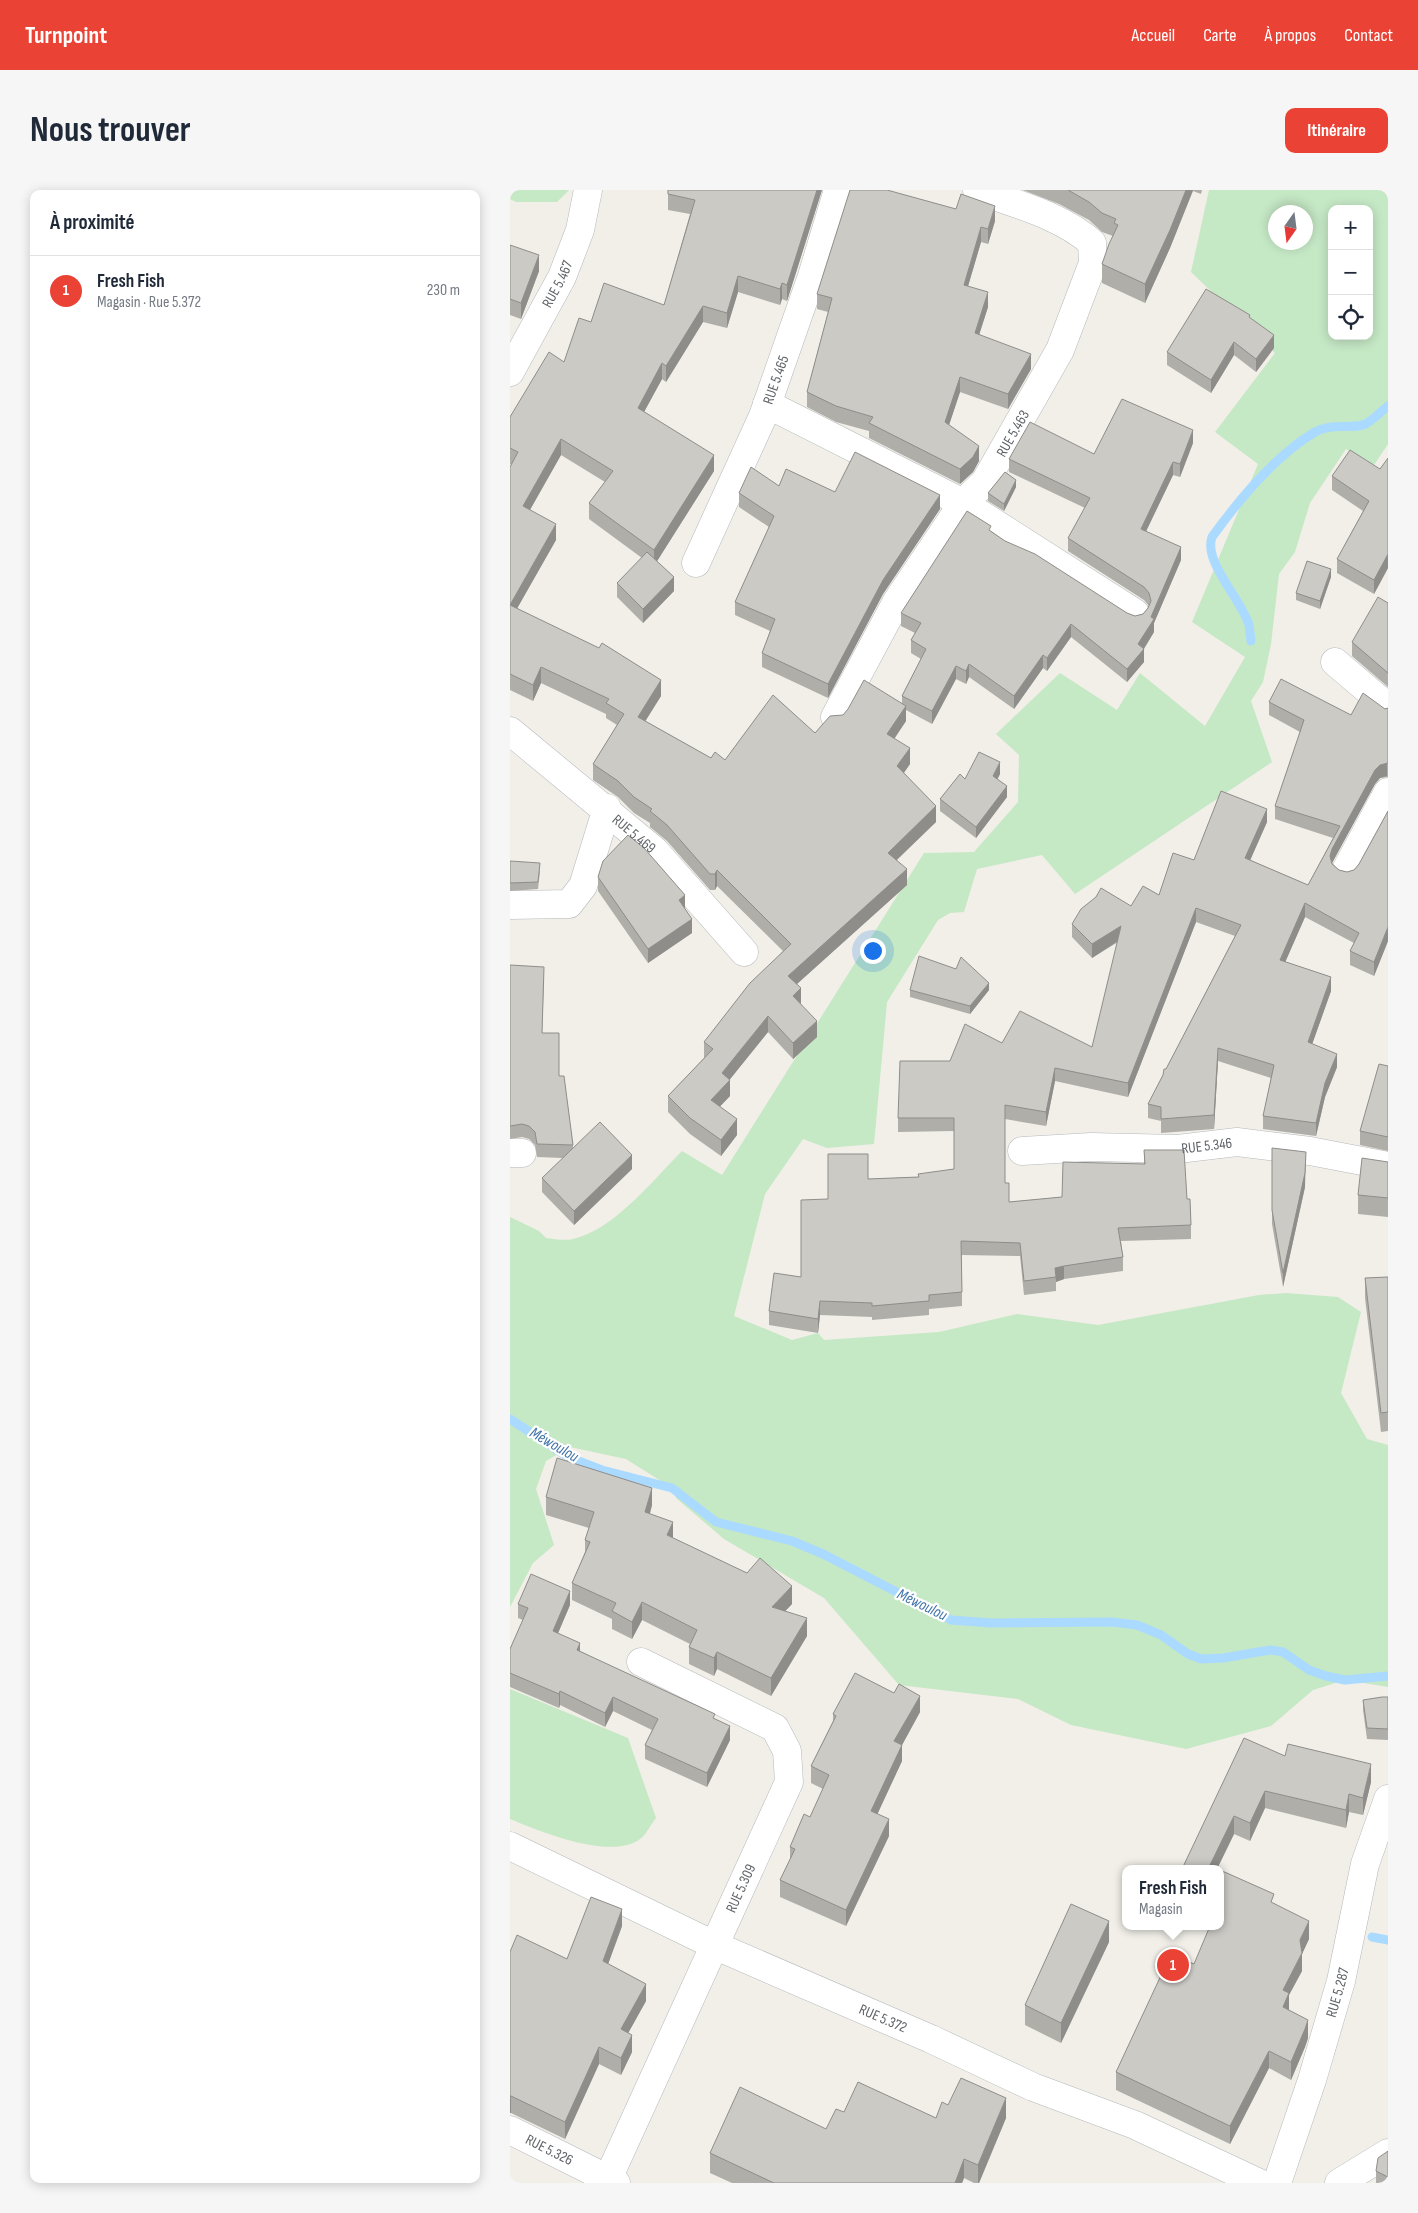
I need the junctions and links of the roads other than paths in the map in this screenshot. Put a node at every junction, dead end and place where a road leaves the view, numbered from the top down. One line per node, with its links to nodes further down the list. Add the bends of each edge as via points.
1 (588, 190): 4 (street, RUE 5.467, via 580,230 562,277)
2 (838, 190): 5 (street, RUE 5.465)
3 (977, 190): 6 (street, RUE 5.463, via 1030,209 1081,233 1092,243 1093,263 1060,350 985,482)
4 (510, 372)
5 (767, 404): 6 (street); 7 (street, RUE 5.465)
6 (963, 503): 8 (street); 11 (street, RUE 5.463, via 897,601)
7 (696, 563)
8 (1135, 613)
9 (1335, 662): 10 (street)
10 (1388, 707)
11 (835, 717)
12 (510, 731): 14 (street, RUE 5.469)
13 (1388, 792): 15 (street)
14 (606, 808): 16 (street, via 583,886 569,904); 17 (street, RUE 5.469, via 655,850)
15 (1346, 870)
16 (510, 905)
17 (744, 952)
18 (1022, 1151): 19 (street, RUE 5.346, via 1091,1147 1178,1149 1237,1142 1310,1150)
19 (1388, 1166)
20 (641, 1662): 23 (street, RUE 5.309, via 775,1728 787,1751 789,1782)
21 (1388, 1799): 28 (street, RUE 5.287, via 1365,1864 1341,1981)
22 (510, 1846): 23 (street, RUE 5.372)
23 (716, 1946): 26 (street, RUE 5.309); 27 (street, RUE 5.372, via 931,2039 1034,2088 1135,2125)
24 (510, 2130): 26 (street, RUE 5.326)
25 (1388, 2153): 29 (street)
26 (610, 2182)
27 (1259, 2183)
28 (1277, 2183)
29 (1339, 2183)

